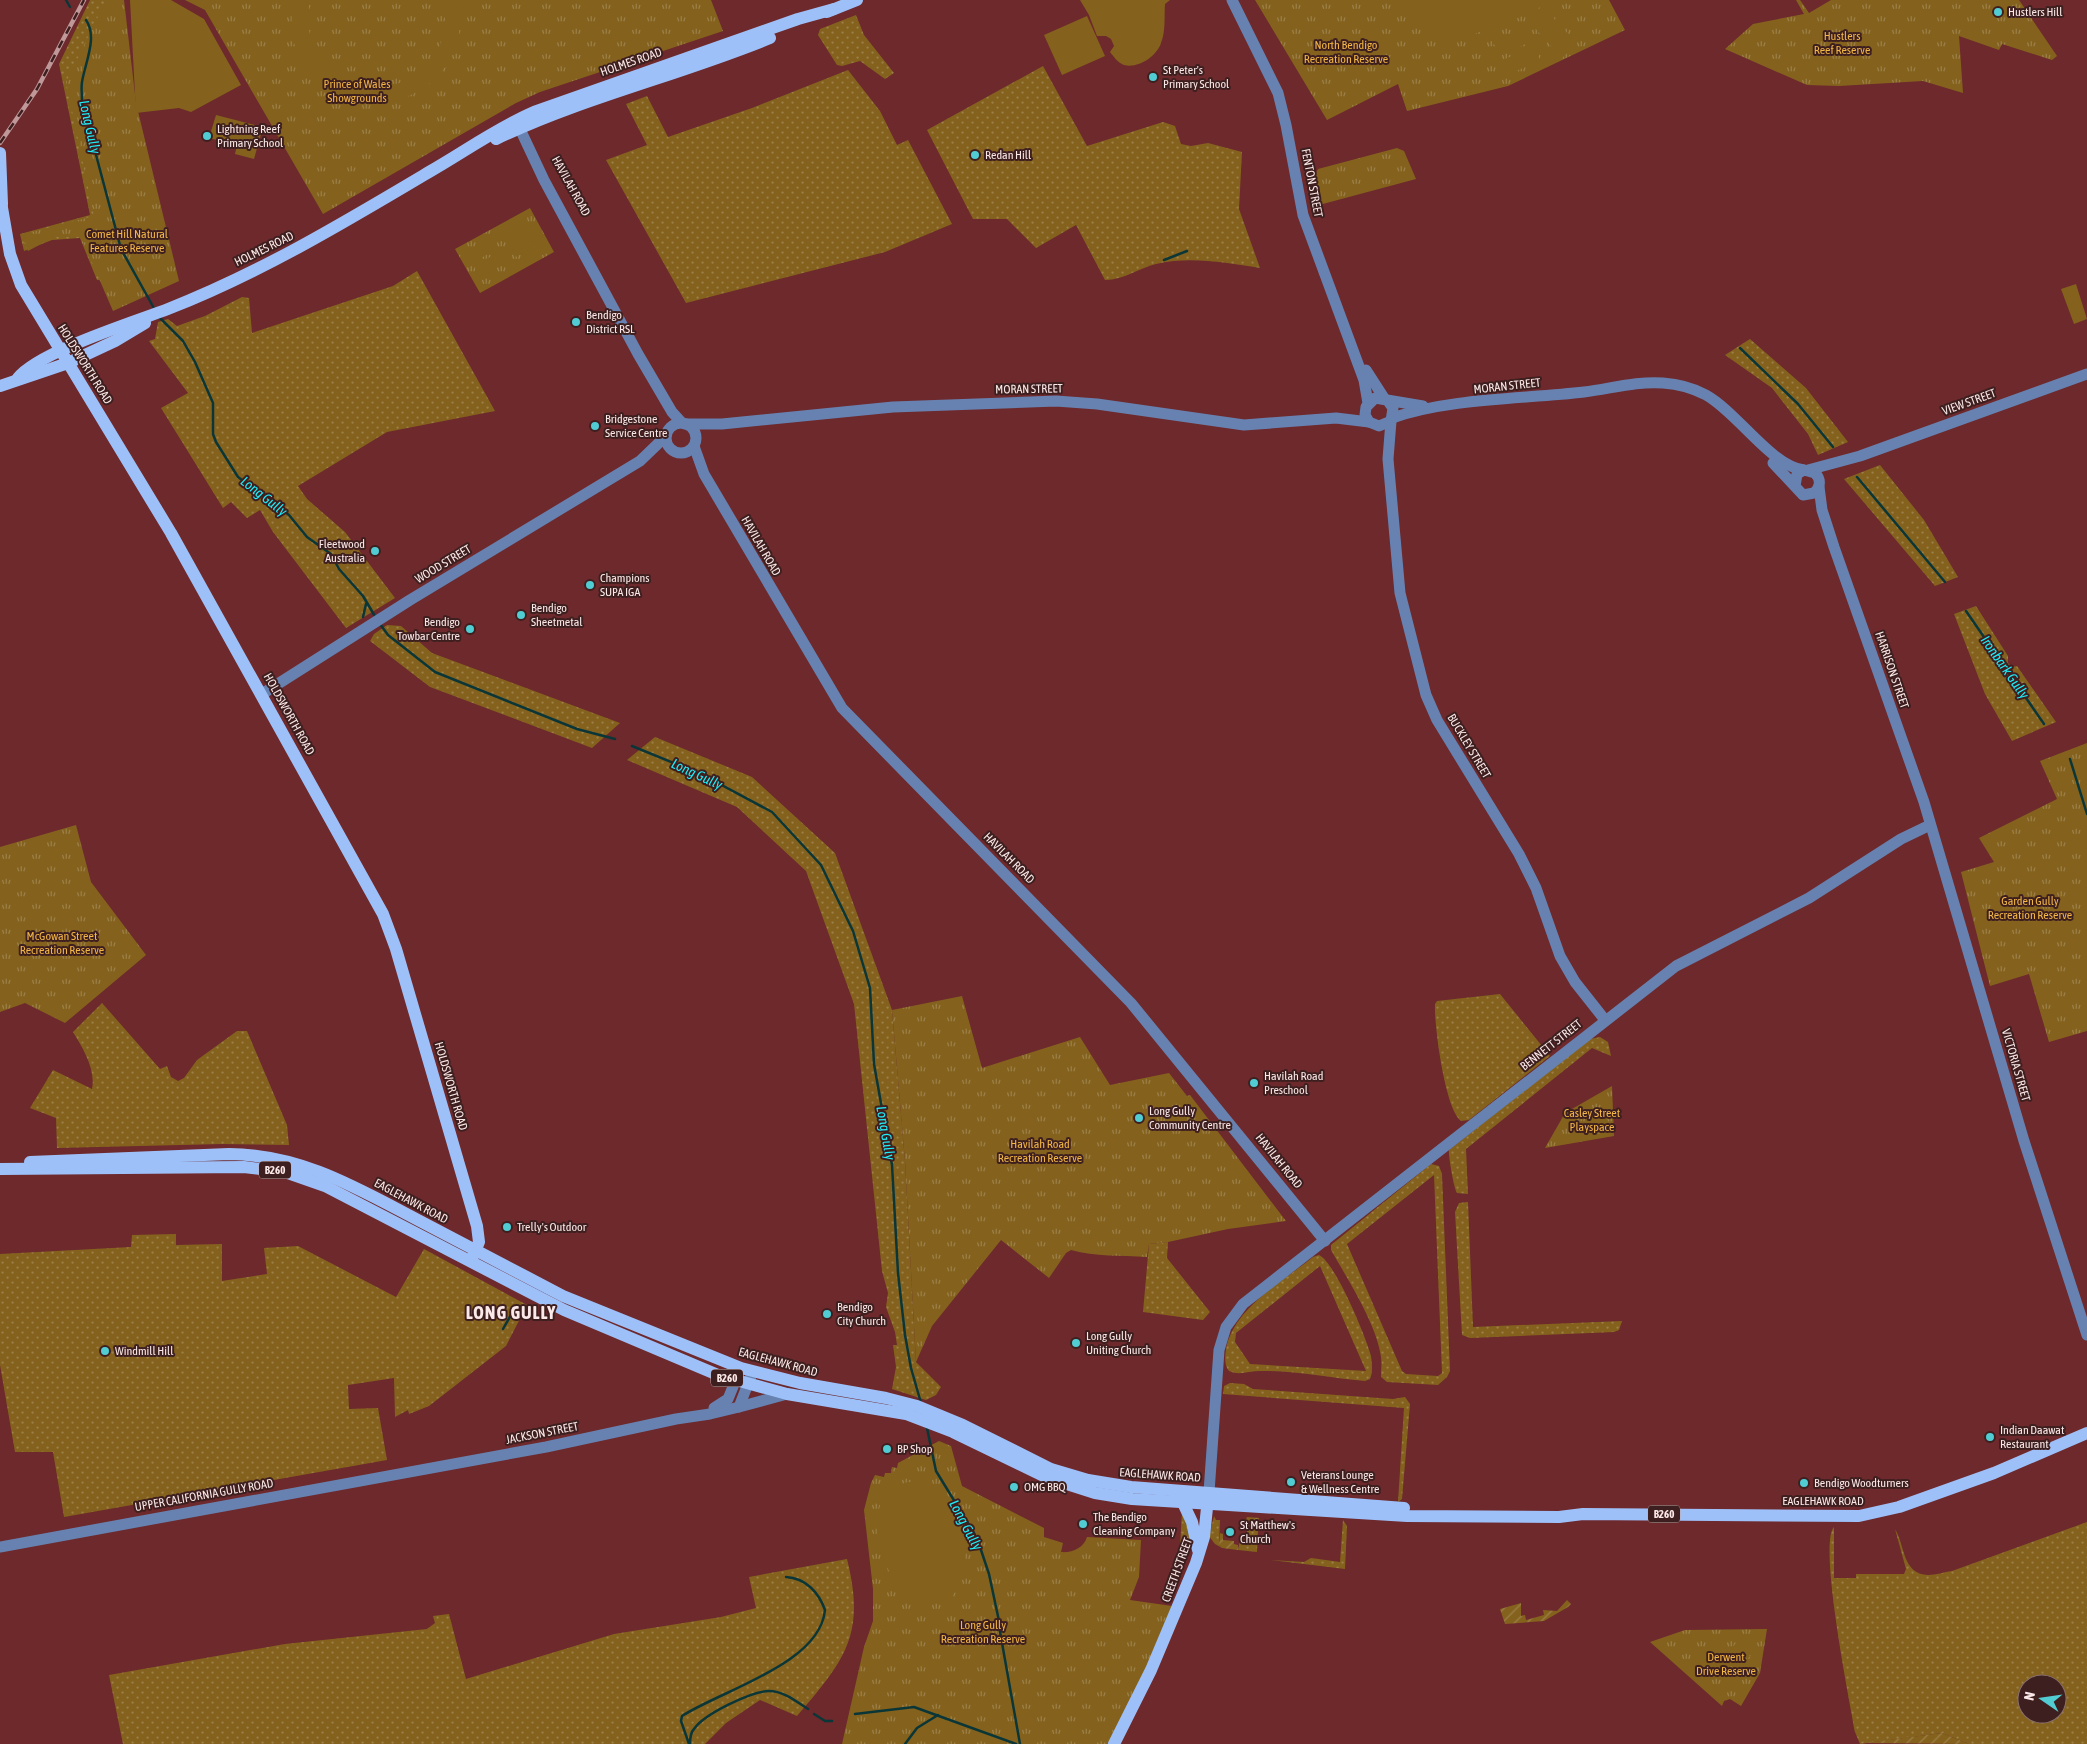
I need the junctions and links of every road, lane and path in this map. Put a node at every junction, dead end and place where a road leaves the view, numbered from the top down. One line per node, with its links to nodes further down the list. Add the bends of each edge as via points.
1 (857, 0): 4 (main road, HOLMES ROAD, via 741,50)
2 (1232, 0): 14 (street, FENTON STREET, via 1278,93 1303,216 1364,380)
3 (1238, 0): 13 (street, FENTON STREET, via 1284,94 1310,217 1361,358)
4 (521, 123): 8 (main road, HOLMES ROAD, via 446,162 322,235 159,313 115,340); 12 (street, HAVILAH ROAD, via 625,314)
5 (0, 153): 7 (main road, HOLDSWORTH ROAD)
6 (0, 196): 7 (main road, HOLDSWORTH ROAD)
7 (2, 210): 8 (main road, HOLDSWORTH ROAD, via 16,273)
8 (64, 357): 10 (main road, HOLMES ROAD, via 32,377 18,378); 33 (main road, HOLDSWORTH ROAD, via 154,504)
9 (2087, 374): 24 (street, VIEW STREET)
10 (0, 386)
11 (1681, 389): 15 (street, MORAN STREET, via 1643,383 1586,392); 27 (street, via 1697,390 1720,404 1784,464); 30 (street, via 1720,414)
12 (662, 396): 18 (street, HAVILAH ROAD); 21 (street, HAVILAH ROAD)
13 (1386, 399): 14 (street, via 1375,398); 15 (street, MORAN STREET); 17 (street, via 1393,408)
14 (1367, 405): 16 (street, MORAN STREET); 20 (street, via 1365,415)
15 (1432, 407): 17 (street, MORAN STREET)
16 (1336, 418): 19 (street, MORAN STREET, via 1244,425 1056,401 894,407); 20 (street, MORAN STREET)
17 (1392, 419): 20 (street, via 1384,426); 25 (street, BUCKLEY STREET)
18 (684, 423): 19 (street, MORAN STREET); 21 (street, via 673,425); 22 (street, via 693,429)
19 (722, 424): 22 (street, MORAN STREET)
20 (1372, 424): 25 (street, BUCKLEY STREET)
21 (667, 434): 23 (street, via 668,445); 26 (street, WOOD STREET)
22 (695, 442): 23 (street, via 688,451); 28 (street, HAVILAH ROAD)
23 (677, 452): 26 (street, WOOD STREET); 28 (street, HAVILAH ROAD)
24 (1860, 456): 27 (street, VIEW STREET); 29 (street, VIEW STREET, via 1828,474)
25 (1388, 459): 36 (street, BUCKLEY STREET, via 1400,593 1426,695 1437,720 1523,862 1564,964)
26 (640, 461): 33 (street, WOOD STREET)
27 (1806, 470): 29 (street, via 1815,472); 30 (street, via 1797,474)
28 (704, 474): 40 (street, HAVILAH ROAD, via 842,708 1131,1003)
29 (1819, 485): 31 (street, via 1814,493); 32 (street, HARRISON STREET, via 1822,509)
30 (1794, 486): 31 (street, via 1799,493)
31 (1806, 495): 32 (street, HARRISON STREET, via 1815,506)
32 (1834, 547): 34 (street, HARRISON STREET)
33 (262, 694): 41 (main road, HOLDSWORTH ROAD, via 388,924 477,1226 479,1240)
34 (1924, 802): 35 (street, VICTORIA STREET)
35 (1930, 825): 36 (street, BENNETT STREET, via 1901,839 1809,898 1688,958); 43 (street, VICTORIA STREET, via 2026,1148)
36 (1605, 1020): 40 (street, BENNETT STREET)
37 (0, 1165): 38 (main road, EAGLEHAWK ROAD / B260)
38 (20, 1166): 39 (main road, EAGLEHAWK ROAD / B260); 41 (main road, EAGLEHAWK ROAD / B260, via 229,1154 282,1159 348,1183)
39 (0, 1169)
40 (1325, 1241): 42 (street, BENNETT STREET, via 1243,1304)
41 (473, 1256): 44 (main road, EAGLEHAWK ROAD / B260); 46 (main road, EAGLEHAWK ROAD / B260, via 573,1314)
42 (1223, 1333): 54 (street, CREETH STREET)
43 (2087, 1335)
44 (667, 1339): 45 (main road, EAGLEHAWK ROAD / B260); 46 (main road, via 670,1347)
45 (746, 1370): 47 (street, JACKSON STREET); 50 (main road, EAGLEHAWK ROAD / B260, via 800,1384 880,1397)
46 (718, 1375): 47 (main road, EAGLEHAWK ROAD / B260)
47 (743, 1383): 48 (main road, EAGLEHAWK ROAD / B260); 49 (street, JACKSON STREET); 51 (street, JACKSON STREET, via 725,1403)
48 (787, 1394): 49 (street); 50 (main road, EAGLEHAWK ROAD / B260)
49 (739, 1407): 51 (street, JACKSON STREET)
50 (923, 1414): 54 (main road, EAGLEHAWK ROAD / B260, via 1077,1478 1117,1486); 55 (main road, EAGLEHAWK ROAD / B260, via 1056,1482 1115,1496)
51 (676, 1419): 53 (street, JACKSON STREET)
52 (2087, 1433): 57 (main road, EAGLEHAWK ROAD / B260, via 2012,1466 1872,1514 1575,1514 1559,1517)
53 (412, 1472): 58 (street, UPPER CALIFORNIA GULLY ROAD)
54 (1209, 1492): 56 (main road, CREETH STREET); 57 (main road, EAGLEHAWK ROAD / B260)
55 (1183, 1503): 56 (main road, EAGLEHAWK ROAD / B260); 59 (main road, via 1192,1522)
56 (1208, 1505): 57 (main road, EAGLEHAWK ROAD / B260); 59 (main road, CREETH STREET)
57 (1407, 1512)
58 (0, 1547)
59 (1198, 1557): 60 (main road, CREETH STREET, via 1151,1670)
60 (1114, 1744)

